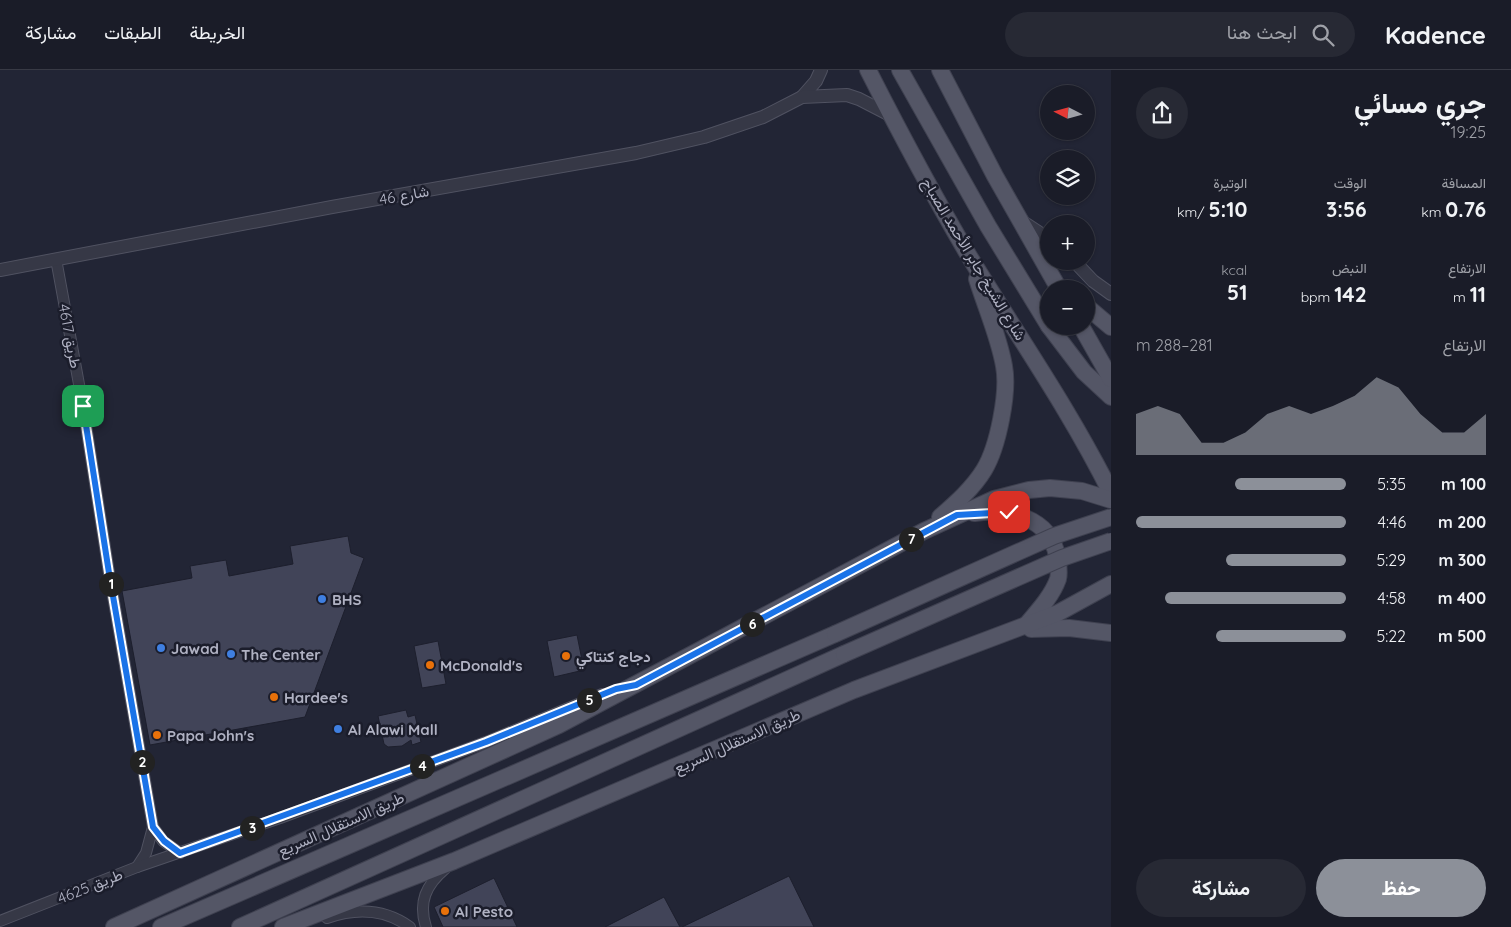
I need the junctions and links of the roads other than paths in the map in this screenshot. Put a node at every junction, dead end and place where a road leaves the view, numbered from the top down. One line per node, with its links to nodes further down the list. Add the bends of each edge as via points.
1 (821, 70): 7 (street, شارع 46)
2 (859, 70): 6 (street)
3 (868, 70): 6 (main road, شارع الشيخ جابر الأحمد الصباح)
4 (900, 70): 17 (main road)
5 (940, 70): 9 (main road)
6 (877, 87): 8 (main road, شارع الشيخ جابر الأحمد الصباح)
7 (802, 97): 8 (street, شارع 46, via 847,96); 12 (street, شارع 46, via 763,117 713,134 636,153)
8 (890, 116): 11 (main road, شارع الشيخ جابر الأحمد الصباح)
9 (1019, 219): 10 (street); 15 (main road)
10 (1040, 233)
11 (969, 256): 24 (main road, شارع الشيخ جابر الأحمد الصباح); 30 (main road, via 1004,366 1006,391 1000,427 985,469 957,503)
12 (56, 259): 13 (street, شارع 46); 37 (street, طريق 4617)
13 (0, 270)
14 (1083, 270): 16 (street)
15 (1055, 280)
16 (1111, 294)
17 (1040, 311)
18 (1095, 314): 19 (main road)
19 (1111, 327)
20 (1056, 335): 23 (main road, via 1084,372)
21 (1086, 335): 22 (main road)
22 (1111, 378)
23 (1111, 397)
24 (1087, 445): 25 (main road); 26 (main road)
25 (1111, 468)
26 (1111, 493)
27 (1111, 500): 28 (main road, طريق الاستقلال السريع, via 1064,489 1028,490 994,499)
28 (957, 515): 30 (main road, طريق الاستقلال السريع); 33 (main road, via 994,511 1015,514 1036,523 1055,545 1058,578 1051,594)
29 (1111, 517): 43 (main road, bridge, via 1054,536)
30 (924, 531): 36 (main road, طريق الاستقلال السريع)
31 (1111, 541): 44 (main road, bridge, via 1062,558 844,654)
32 (1111, 584): 33 (main road, طريق الاستقلال السريع, via 1081,603)
33 (1025, 626): 34 (main road, طريق الاستقلال السريع)
34 (1009, 632): 35 (main road, via 1046,628); 39 (main road, طريق الاستقلال السريع, via 854,690)
35 (1111, 632)
36 (636, 685): 38 (street, طريق 4625, via 616,689 476,745); 42 (main road, طريق الاستقلال السريع, via 559,725)
37 (153, 827): 38 (street); 40 (street, طريق 4617, via 146,853)
38 (180, 853): 40 (street, طريق 4625)
39 (454, 861): 45 (main road, طريق الاستقلال السريع); 48 (street, via 427,888 422,906)
40 (137, 867): 41 (street, طريق 4625)
41 (0, 922)
42 (114, 927)
43 (161, 927)
44 (240, 927)
45 (283, 927)
46 (302, 927): 47 (street, via 344,913 366,911 388,915)
47 (410, 927)
48 (426, 927)

